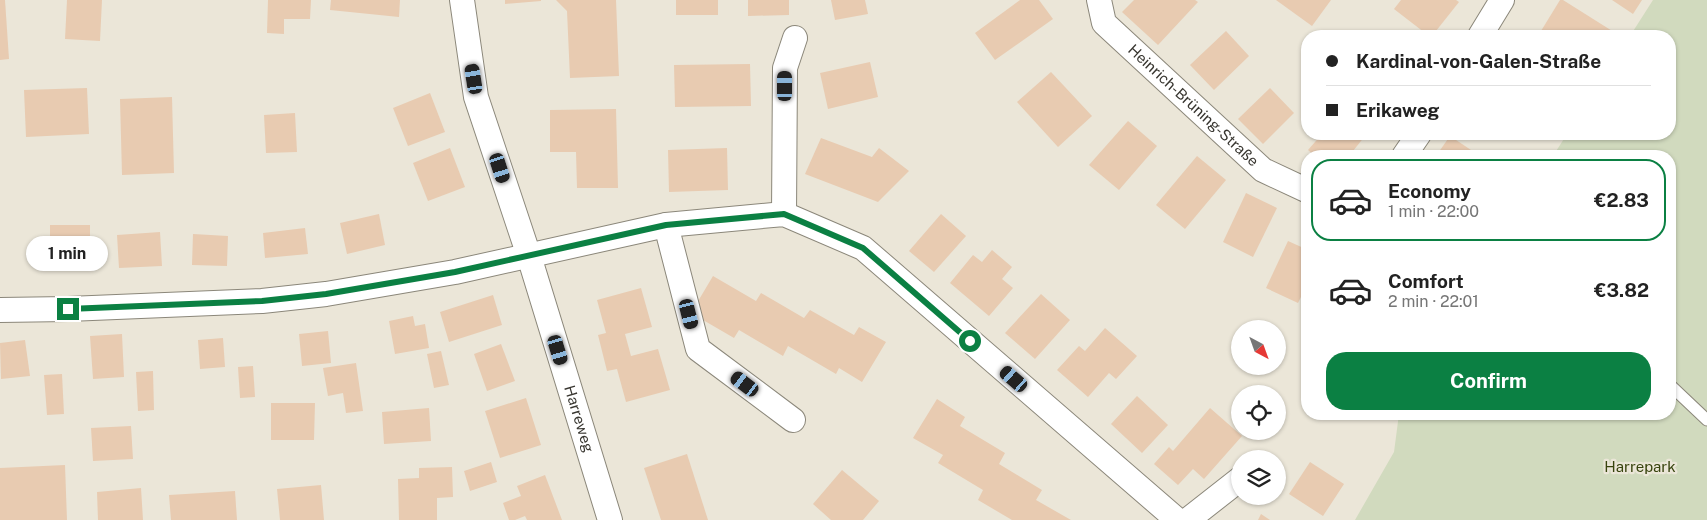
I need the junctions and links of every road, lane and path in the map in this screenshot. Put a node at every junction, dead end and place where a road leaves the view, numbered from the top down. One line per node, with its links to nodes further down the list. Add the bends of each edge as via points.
1 (462, 0): 9 (street, Harreweg, via 476,97)
2 (1099, 0): 6 (street, Heinrich-Brüning-Straße, via 1104,23 1263,170)
3 (1502, 0): 4 (street)
4 (1484, 30)
5 (795, 38): 7 (street, via 785,68)
6 (1301, 188)
7 (784, 214): 8 (street); 15 (street, via 863,248)
8 (666, 225): 9 (street); 12 (street, via 698,349)
9 (529, 256): 10 (street, via 344,291 262,301); 16 (street, Harreweg)
10 (0, 310)
11 (1676, 391): 13 (lane)
12 (793, 420)
13 (1707, 420)
14 (1231, 485): 15 (street)
15 (1181, 519)
16 (610, 520)

